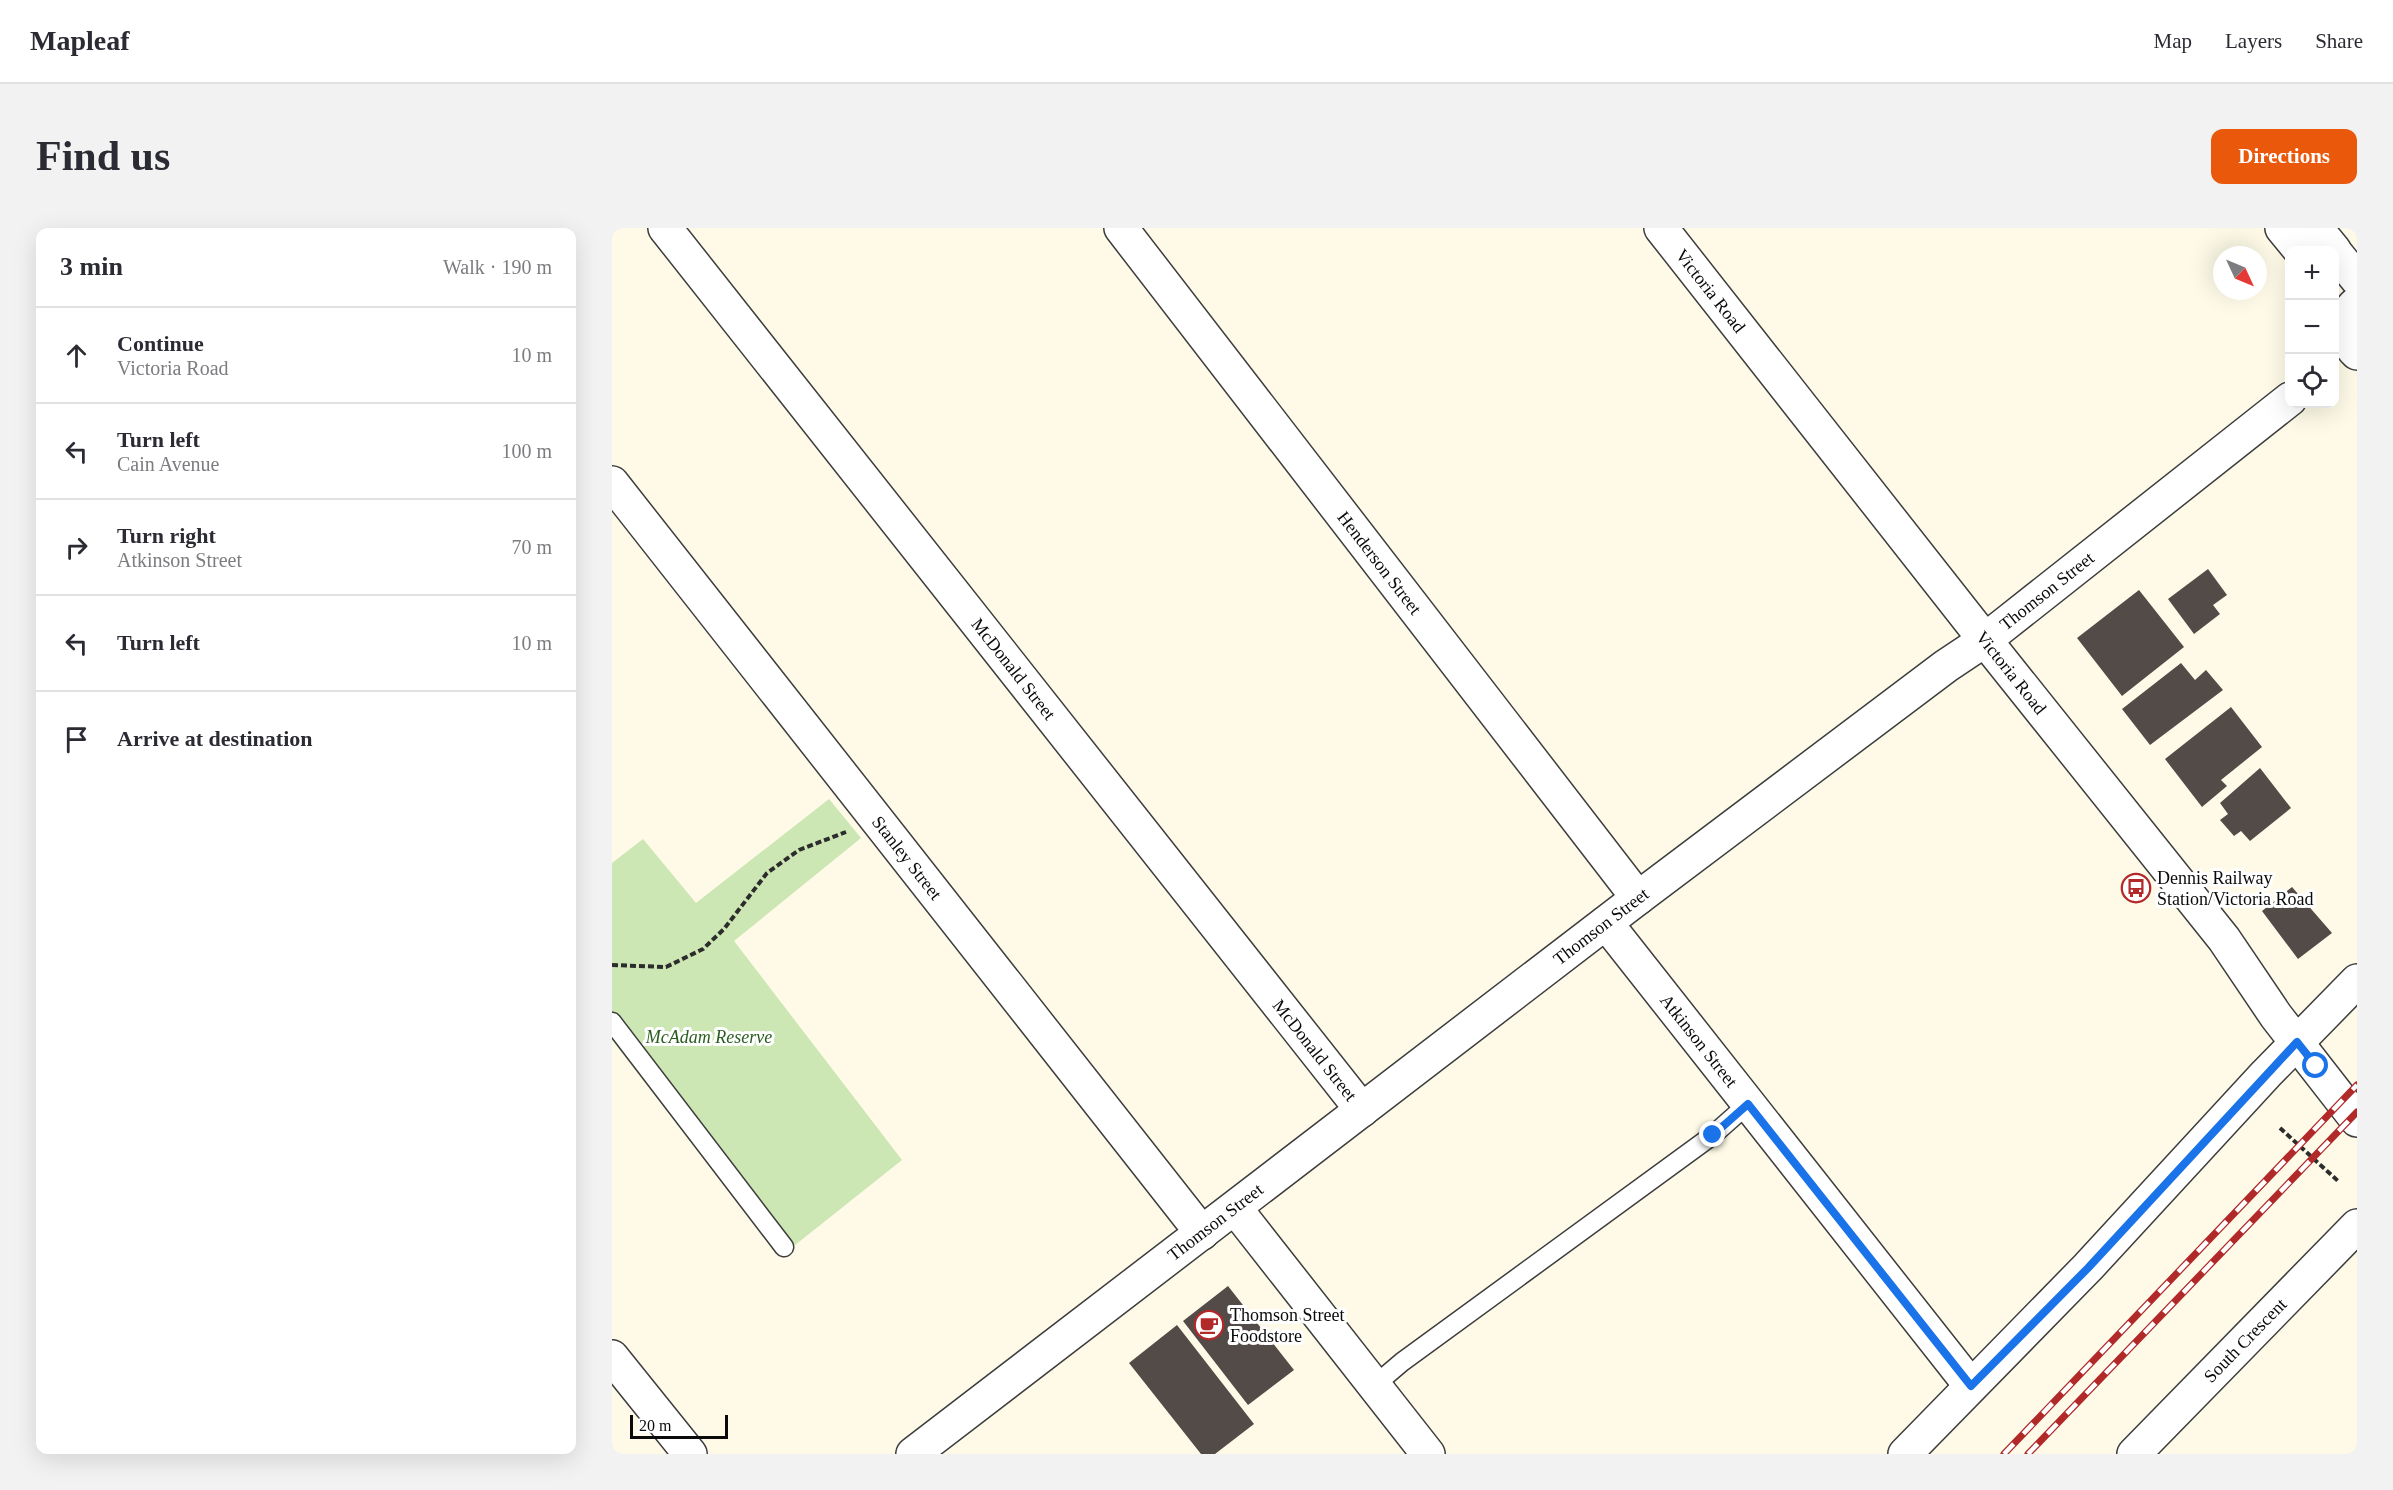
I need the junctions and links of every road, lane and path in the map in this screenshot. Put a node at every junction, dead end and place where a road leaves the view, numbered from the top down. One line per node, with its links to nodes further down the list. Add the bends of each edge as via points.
1 (665, 228): 23 (street, McDonald Street)
2 (1121, 228): 16 (street, Henderson Street)
3 (1661, 228): 14 (street, Victoria Road)
4 (2282, 228): 6 (street)
5 (2316, 228): 7 (street)
6 (2297, 246)
7 (2330, 246)
8 (2339, 257): 9 (street)
9 (2357, 279)
10 (2346, 307): 11 (street)
11 (2348, 355)
12 (2285, 402): 14 (street, Thomson Street)
13 (612, 483): 29 (street, Stanley Street)
14 (1985, 640): 16 (street, Thomson Street); 21 (street, Victoria Road, via 2224,939)
15 (849, 830): 18 (path, via 800,850 767,873 704,949 666,967)
16 (1638, 898): 17 (street, Thomson Street)
17 (1606, 923): 22 (street, Atkinson Street); 23 (street, Thomson Street)
18 (612, 965)
19 (2357, 981): 21 (street)
20 (612, 1022): 30 (lane)
21 (2297, 1042): 24 (street, Victoria Road); 33 (street, via 2088,1268)
22 (1748, 1104): 32 (lane, via 1713,1135); 33 (street, Atkinson Street)
23 (1362, 1110): 27 (street, Thomson Street)
24 (2357, 1120)
25 (2280, 1128): 26 (path)
26 (2338, 1181)
27 (1235, 1208): 29 (street, Thomson Street); 32 (street)
28 (2357, 1226): 38 (street, South Crescent)
29 (1202, 1233): 35 (street, Thomson Street)
30 (784, 1247)
31 (612, 1357): 34 (street)
32 (1375, 1385): 36 (street)
33 (1971, 1386): 37 (street)
34 (690, 1454)
35 (914, 1454)
36 (1428, 1454)
37 (1905, 1454)
38 (2134, 1454)

